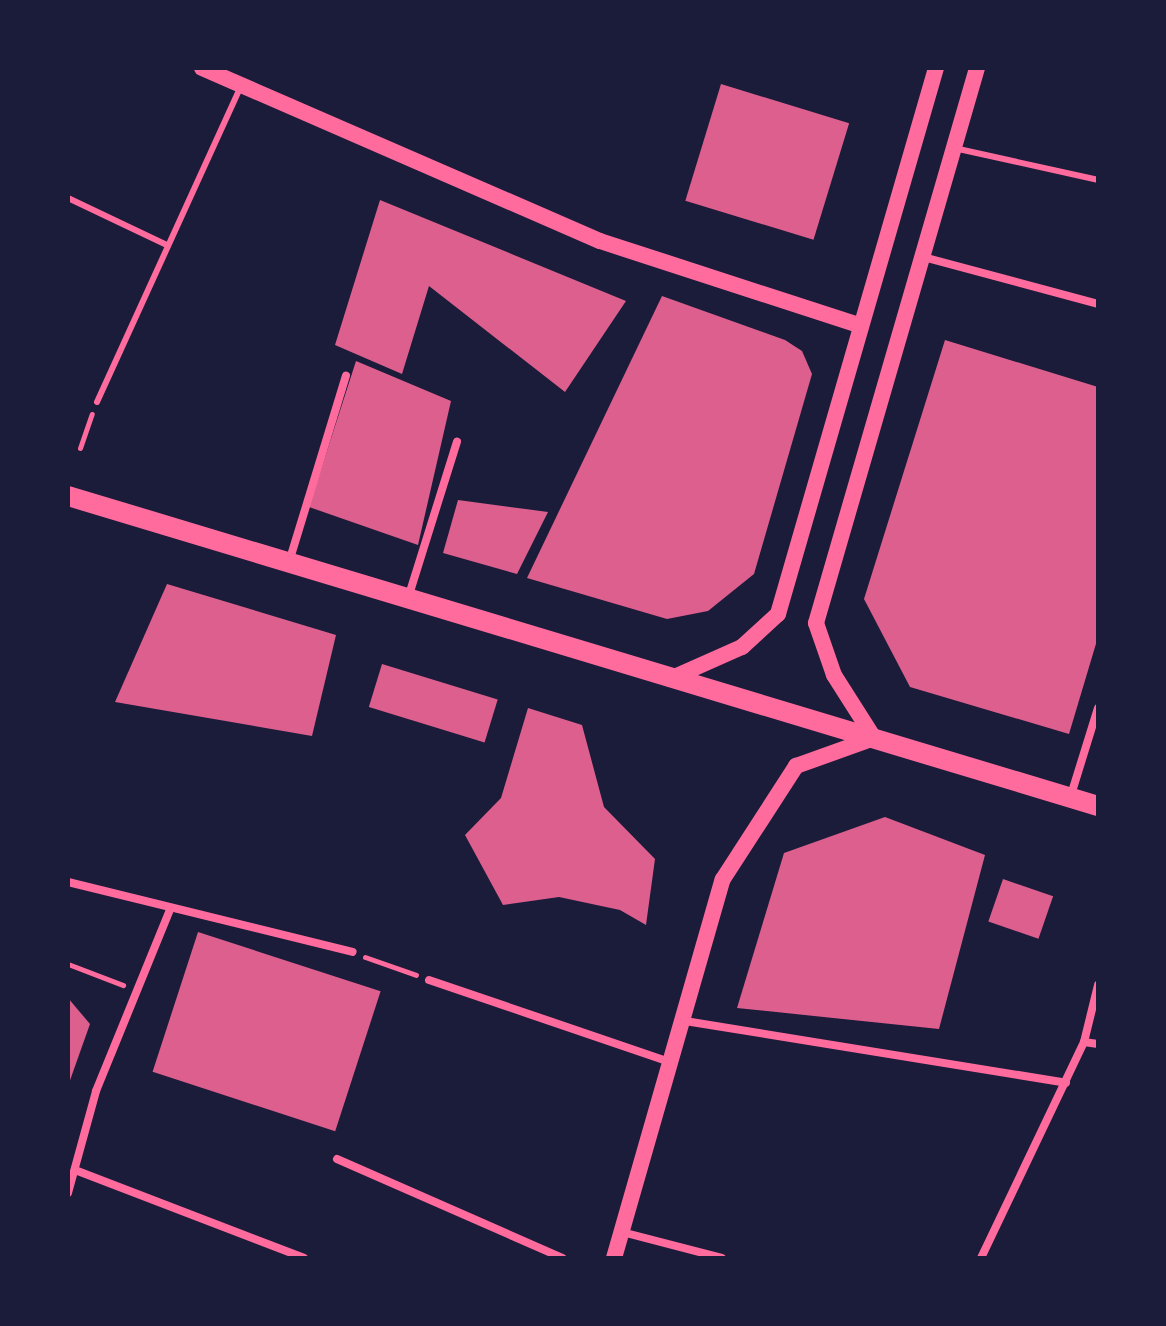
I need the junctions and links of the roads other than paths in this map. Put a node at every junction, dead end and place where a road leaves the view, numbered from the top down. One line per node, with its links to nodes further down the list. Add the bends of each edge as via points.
1 (202, 68): 4 (main road)
2 (936, 68): 11 (main road)
3 (977, 68): 5 (main road)
4 (241, 85): 8 (lane); 11 (main road, via 600,241)
5 (954, 148): 6 (lane); 9 (main road)
6 (1098, 180)
7 (68, 198): 8 (lane)
8 (167, 245): 13 (lane)
9 (923, 257): 10 (street); 20 (main road, via 816,623 834,675)
10 (1098, 304)
11 (861, 326): 18 (main road, via 778,614 742,647)
12 (346, 375): 16 (street)
13 (97, 402)
14 (457, 442): 17 (street)
15 (68, 496): 16 (main road)
16 (288, 563): 17 (main road)
17 (408, 598): 18 (main road)
18 (672, 678): 20 (main road)
19 (1098, 708): 21 (street)
20 (874, 738): 21 (main road); 28 (main road, via 796,766 723,879)
21 (1071, 797): 22 (main road)
22 (1098, 806)
23 (68, 882): 24 (street)
24 (170, 910): 25 (street); 34 (street, via 96,1091)
25 (353, 952)
26 (429, 980): 31 (street)
27 (1098, 985): 29 (street)
28 (685, 1021): 31 (main road); 32 (street)
29 (1084, 1042): 30 (street); 32 (street)
30 (1098, 1044)
31 (673, 1063): 36 (main road)
32 (1066, 1083): 41 (street)
33 (337, 1159): 38 (street)
34 (75, 1170): 35 (street); 37 (street)
35 (68, 1193)
36 (622, 1232): 39 (main road); 40 (street)
37 (304, 1258)
38 (562, 1258)
39 (614, 1258)
40 (722, 1258)
41 (981, 1258)

